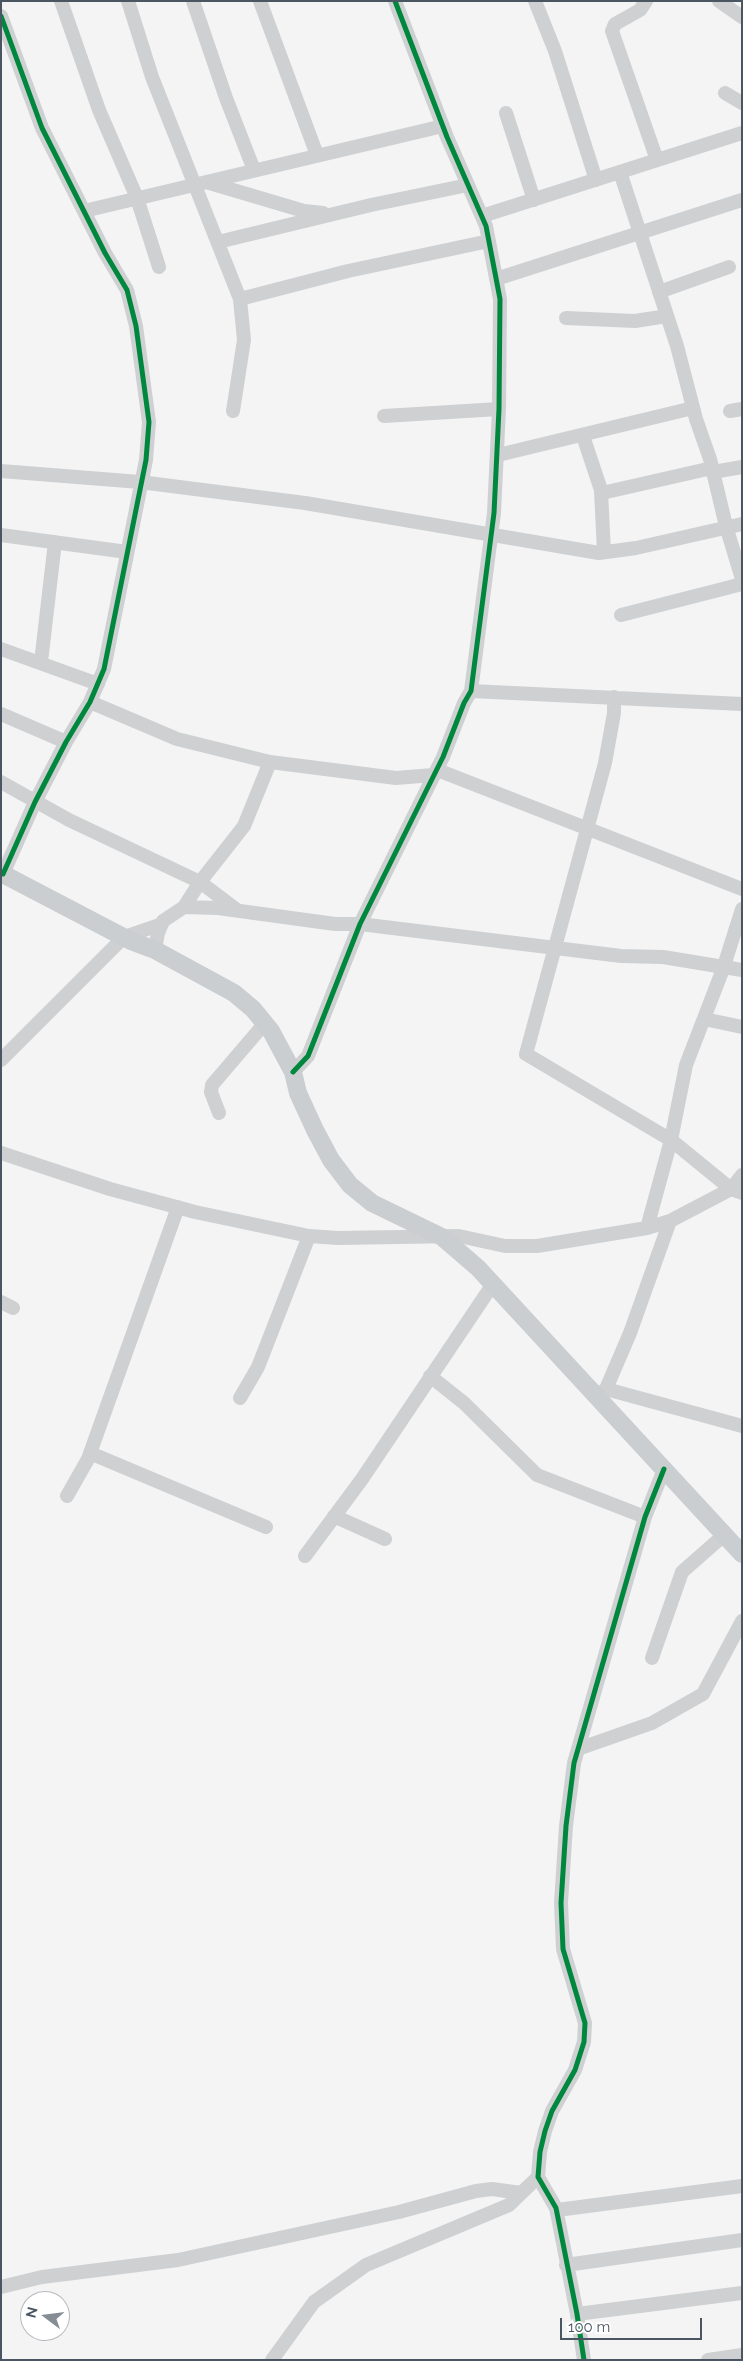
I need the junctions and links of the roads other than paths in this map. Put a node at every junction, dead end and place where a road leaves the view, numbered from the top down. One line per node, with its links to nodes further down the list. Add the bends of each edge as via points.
1 (61, 1): 23 (street, via 99,110)
2 (128, 1): 21 (street, via 152,78)
3 (193, 1): 18 (street)
4 (260, 1): 16 (street)
5 (395, 1): 14 (street)
6 (535, 1): 20 (street, via 555,51)
7 (646, 1): 17 (street, via 640,10 615,24 612,31)
8 (719, 1): 10 (street)
9 (1, 16): 26 (street, via 42,128)
10 (742, 17)
11 (725, 93): 12 (street)
12 (742, 103)
13 (506, 113): 24 (street)
14 (443, 126): 16 (street); 22 (street)
15 (742, 133): 17 (street)
16 (317, 155): 18 (street)
17 (657, 160): 19 (street)
18 (254, 170): 21 (street)
19 (620, 172): 20 (street); 29 (street)
20 (596, 180): 24 (street)
21 (200, 183): 23 (street); 27 (street, via 304,211); 31 (street)
22 (468, 185): 27 (street); 28 (street)
23 (137, 198): 26 (street); 32 (street)
24 (534, 200): 28 (street)
25 (742, 200): 29 (street)
26 (84, 211): 48 (street, via 127,290 136,326 149,422 146,460)
27 (332, 214): 31 (street)
28 (482, 216): 30 (street)
29 (640, 233): 34 (street); 35 (street)
30 (489, 241): 34 (street); 36 (street, via 348,271)
31 (218, 242): 36 (street)
32 (159, 267)
33 (729, 267): 35 (street)
34 (496, 279): 39 (street, via 500,299)
35 (659, 292): 37 (street)
36 (240, 300): 41 (street, via 244,340)
37 (667, 316): 38 (street, via 635,321); 40 (street)
38 (566, 318)
39 (499, 408): 42 (street); 44 (street)
40 (693, 408): 43 (street); 46 (street)
41 (233, 412)
42 (384, 416)
43 (583, 436): 44 (street); 49 (street)
44 (498, 456): 53 (street)
45 (742, 467): 46 (street)
46 (713, 470): 49 (street); 51 (street)
47 (1, 471): 48 (street)
48 (140, 482): 53 (street, via 305,503); 55 (street)
49 (601, 491): 56 (street)
50 (742, 524): 51 (street)
51 (726, 526): 56 (street, via 636,548); 57 (street)
52 (1, 535): 54 (street)
53 (492, 535): 56 (street); 63 (street)
54 (55, 542): 55 (street); 61 (street)
55 (127, 552): 62 (street, via 108,653)
56 (604, 552)
57 (742, 579)
58 (742, 584): 59 (street)
59 (621, 615)
60 (1, 649): 61 (street)
61 (41, 662): 62 (street)
62 (98, 684): 65 (street)
63 (471, 691): 64 (street); 70 (street)
64 (614, 697): 66 (street); 73 (street, via 605,762)
65 (90, 702): 68 (street); 69 (street, via 177,739)
66 (742, 704)
67 (1, 714): 68 (street)
68 (66, 742): 72 (street)
69 (270, 762): 70 (street, via 396,778); 75 (street, via 244,826)
70 (433, 775): 73 (street, via 440,771); 81 (street)
71 (1, 782): 72 (street)
72 (35, 802): 74 (street); 75 (street)
73 (588, 829): 76 (street); 83 (street)
74 (2, 874): 82 (main road)
75 (200, 882): 77 (street); 79 (street)
76 (742, 889)
77 (184, 907): 79 (street); 80 (street)
78 (742, 909): 85 (street)
79 (238, 911): 81 (street, via 335,924)
80 (162, 924): 82 (street); 84 (street)
81 (360, 924): 83 (street); 91 (street, via 308,1056)
82 (124, 937): 84 (main road); 90 (street)
83 (554, 947): 85 (street, via 662,958); 93 (street, via 526,1054)
84 (155, 950): 88 (main road, via 234,993)
85 (723, 969): 86 (street); 87 (street)
86 (742, 970)
87 (704, 1019): 89 (street); 93 (street, via 686,1065)
88 (265, 1023): 91 (main road); 92 (street, via 212,1085 211,1092)
89 (742, 1028)
90 (1, 1060)
91 (293, 1072): 101 (main road, via 298,1093 315,1130 331,1160 350,1185 372,1203)
92 (219, 1113)
93 (671, 1140): 96 (street); 99 (street)
94 (1, 1153): 97 (street, via 110,1189)
95 (742, 1175): 96 (street)
96 (736, 1191): 98 (street)
97 (178, 1207): 100 (street); 107 (street)
98 (670, 1221): 99 (street); 104 (street, via 630,1333)
99 (647, 1228): 101 (street, via 537,1246 505,1246 459,1236)
100 (309, 1236): 101 (street); 105 (street, via 258,1367)
101 (442, 1237): 102 (main road)
102 (493, 1284): 103 (street); 104 (main road)
103 (430, 1376): 110 (street); 111 (street, via 464,1402 537,1475)
104 (601, 1392): 106 (street); 108 (main road)
105 (240, 1398)
106 (742, 1426)
107 (90, 1453): 109 (street); 112 (street)
108 (664, 1469): 111 (street); 113 (main road)
109 (67, 1496)
110 (334, 1516): 114 (street); 116 (street)
111 (645, 1517): 119 (street)
112 (266, 1526)
113 (724, 1535): 115 (main road); 118 (street, via 682,1572)
114 (385, 1539)
115 (742, 1554)
116 (305, 1556)
117 (742, 1620): 119 (street, via 703,1694 652,1723)
118 (652, 1658)
119 (578, 1749): 120 (street, via 566,1826 561,1903 563,1949 585,2023 584,2042 575,2070 545,2131)
120 (538, 2177): 122 (street); 123 (street)
121 (742, 2186): 123 (street)
122 (520, 2193): 126 (street, via 492,2188 476,2190 399,2212 178,2260 42,2277); 130 (street, via 509,2205 366,2265 314,2302)
123 (556, 2210): 125 (street)
124 (742, 2240): 125 (street)
125 (566, 2264): 128 (street)
126 (1, 2287)
127 (742, 2293): 128 (street)
128 (577, 2314): 131 (street)
129 (742, 2355): 132 (street)
130 (272, 2360)
131 (584, 2360)
132 (708, 2360)

